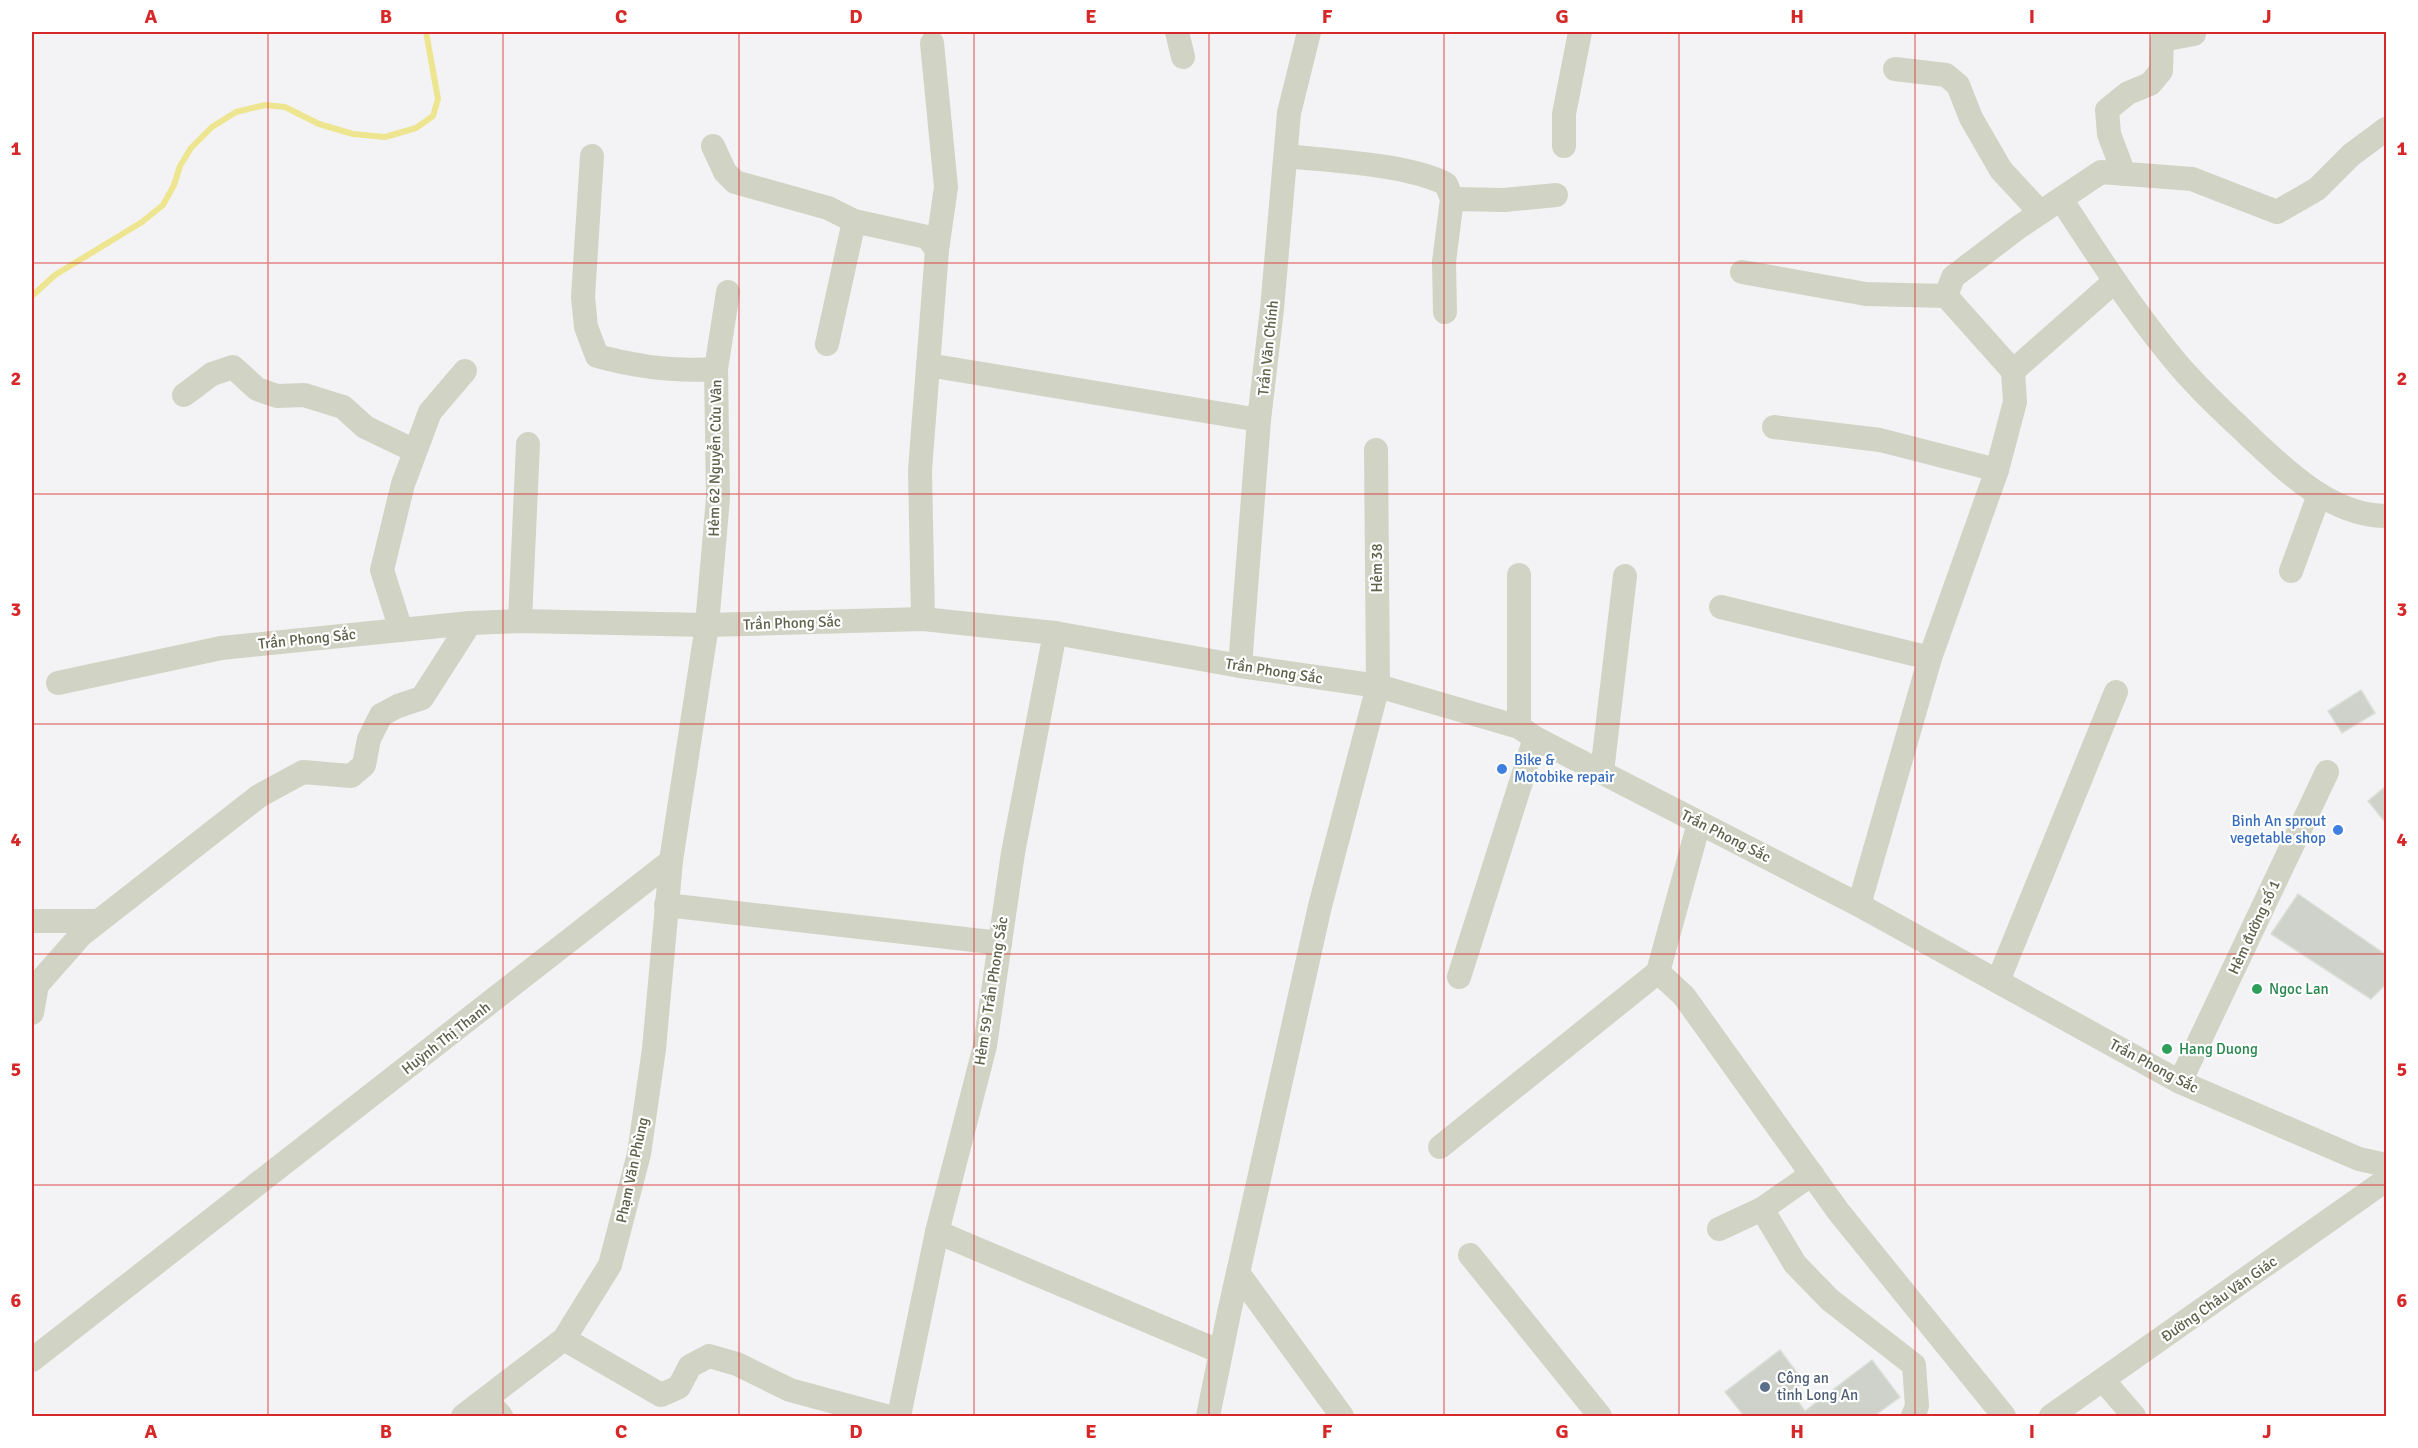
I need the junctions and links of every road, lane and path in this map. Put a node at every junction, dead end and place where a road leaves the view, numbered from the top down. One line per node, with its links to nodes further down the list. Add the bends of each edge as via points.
1 (1177, 32): 6 (street)
2 (1309, 32): 12 (street, Trần Văn Chính, via 1289,113)
3 (1580, 32): 10 (street, via 1564,114)
4 (2194, 34): 13 (street, via 2162,40 2162,71 2150,84 2128,93 2107,110 2109,134)
5 (932, 44): 19 (street, via 946,187)
6 (1183, 57)
7 (1895, 69): 17 (street, via 1946,75 1958,85 1971,118 2001,170)
8 (2386, 129): 13 (street, via 2351,155 2317,189 2277,212 2192,179)
9 (713, 146): 18 (street, via 725,172 735,182 828,208)
10 (1564, 146)
11 (592, 156): 27 (street, via 583,297 586,327 597,356 685,372)
12 (1286, 156): 15 (street, via 1433,177 1446,184); 31 (street, Trần Văn Chính)
13 (2124, 174): 16 (street, via 2101,172)
14 (1556, 195): 15 (street)
15 (1452, 199): 24 (street, via 1444,262)
16 (2061, 199): 17 (street); 21 (street)
17 (2040, 212): 23 (street, via 1953,277)
18 (854, 221): 19 (street, via 927,237); 25 (street)
19 (937, 250): 26 (street)
20 (1742, 272): 23 (street, via 1866,294)
21 (2115, 281): 29 (street); 37 (street, via 2172,358 2210,399 2284,470)
22 (728, 292): 27 (street, Hẻm 62 Nguyễn Cửu Vân)
23 (1946, 296): 29 (street)
24 (1445, 312)
25 (827, 344)
26 (928, 365): 31 (street); 43 (street, via 920,470)
27 (716, 369): 46 (street, Hẻm 62 Nguyễn Cửu Vân, via 718,498)
28 (465, 371): 35 (street, via 430,412)
29 (2013, 371): 36 (street, via 2015,402)
30 (184, 395): 35 (street, via 212,374 233,367 257,388 277,396 304,395 343,407 365,427)
31 (1259, 420): 50 (street, Trần Văn Chính)
32 (1774, 427): 36 (street, via 1880,440)
33 (528, 444): 44 (street)
34 (1376, 450): 52 (street, Hẻm 38)
35 (416, 451): 47 (street, via 403,484 382,570)
36 (1997, 470): 49 (street)
37 (2319, 495): 38 (street, via 2370,516); 39 (street)
38 (2386, 516)
39 (2291, 571)
40 (1519, 575): 54 (street)
41 (1625, 576): 56 (street)
42 (1721, 607): 49 (street)
43 (923, 619): 46 (street, Trần Phong Sắc); 48 (street, Trần Phong Sắc)
44 (520, 621): 45 (street, Trần Phong Sắc); 46 (street, Trần Phong Sắc)
45 (470, 623): 47 (street, Trần Phong Sắc); 62 (street, via 422,698 381,715 369,739 364,765 351,776 303,772 259,796)
46 (707, 625): 58 (street)
47 (401, 630): 51 (street, Trần Phong Sắc, via 221,648)
48 (1055, 633): 50 (street, Trần Phong Sắc); 63 (street, Hẻm 59 Trần Phong Sắc)
49 (1929, 658): 60 (street)
50 (1240, 666): 52 (street, Trần Phong Sắc)
51 (58, 682)
52 (1377, 686): 54 (street, Trần Phong Sắc); 77 (street, Hẻm 38, via 1320,906)
53 (2116, 692): 66 (street)
54 (1527, 733): 56 (street, Trần Phong Sắc); 65 (street)
55 (2327, 771): 68 (street, Hẻm đường số 1)
56 (1602, 772): 57 (street, Trần Phong Sắc)
57 (1699, 823): 60 (street, Trần Phong Sắc); 64 (street)
58 (671, 861): 59 (street, Phạm Văn Phùng); 80 (street, Huỳnh Thị Thanh)
59 (666, 905): 63 (street); 78 (street, Phạm Văn Phùng, via 654,1049 639,1154 610,1265)
60 (1859, 905): 66 (street, Trần Phong Sắc)
61 (32, 921): 62 (street)
62 (98, 921): 67 (street, via 37,985)
63 (1000, 943): 75 (street, Hẻm 59 Trần Phong Sắc, via 985,1046)
64 (1658, 972): 69 (street); 71 (street, via 1684,996)
65 (1460, 977)
66 (1998, 981): 68 (street, Trần Phong Sắc)
67 (32, 1013)
68 (2180, 1082): 70 (street, Trần Phong Sắc, via 2359,1159)
69 (1440, 1147)
70 (2386, 1165)
71 (1812, 1174): 73 (street); 90 (street)
72 (2386, 1180): 81 (street, Đường Châu Văn Giác)
73 (1762, 1209): 74 (street); 89 (street, via 1794,1264 1830,1300 1914,1365 1917,1407)
74 (1719, 1229)
75 (938, 1232): 79 (street); 85 (street, Hẻm 59 Trần Phong Sắc)
76 (1470, 1256): 88 (street)
77 (1238, 1273): 79 (street, Hẻm 38); 87 (street)
78 (564, 1339): 82 (street, Phạm Văn Phùng); 84 (street, via 661,1395 679,1387 690,1366 709,1356 737,1364 790,1390)
79 (1221, 1353): 86 (street, Hẻm 38)
80 (32, 1360)
81 (2103, 1380): 91 (street, Đường Châu Văn Giác); 92 (street)
82 (493, 1408): 83 (street, Phạm Văn Phùng)
83 (463, 1416)
84 (886, 1416)
85 (899, 1416)
86 (1208, 1416)
87 (1342, 1416)
88 (1600, 1416)
89 (1913, 1416)
90 (2004, 1416)
91 (2051, 1416)
92 (2134, 1416)

